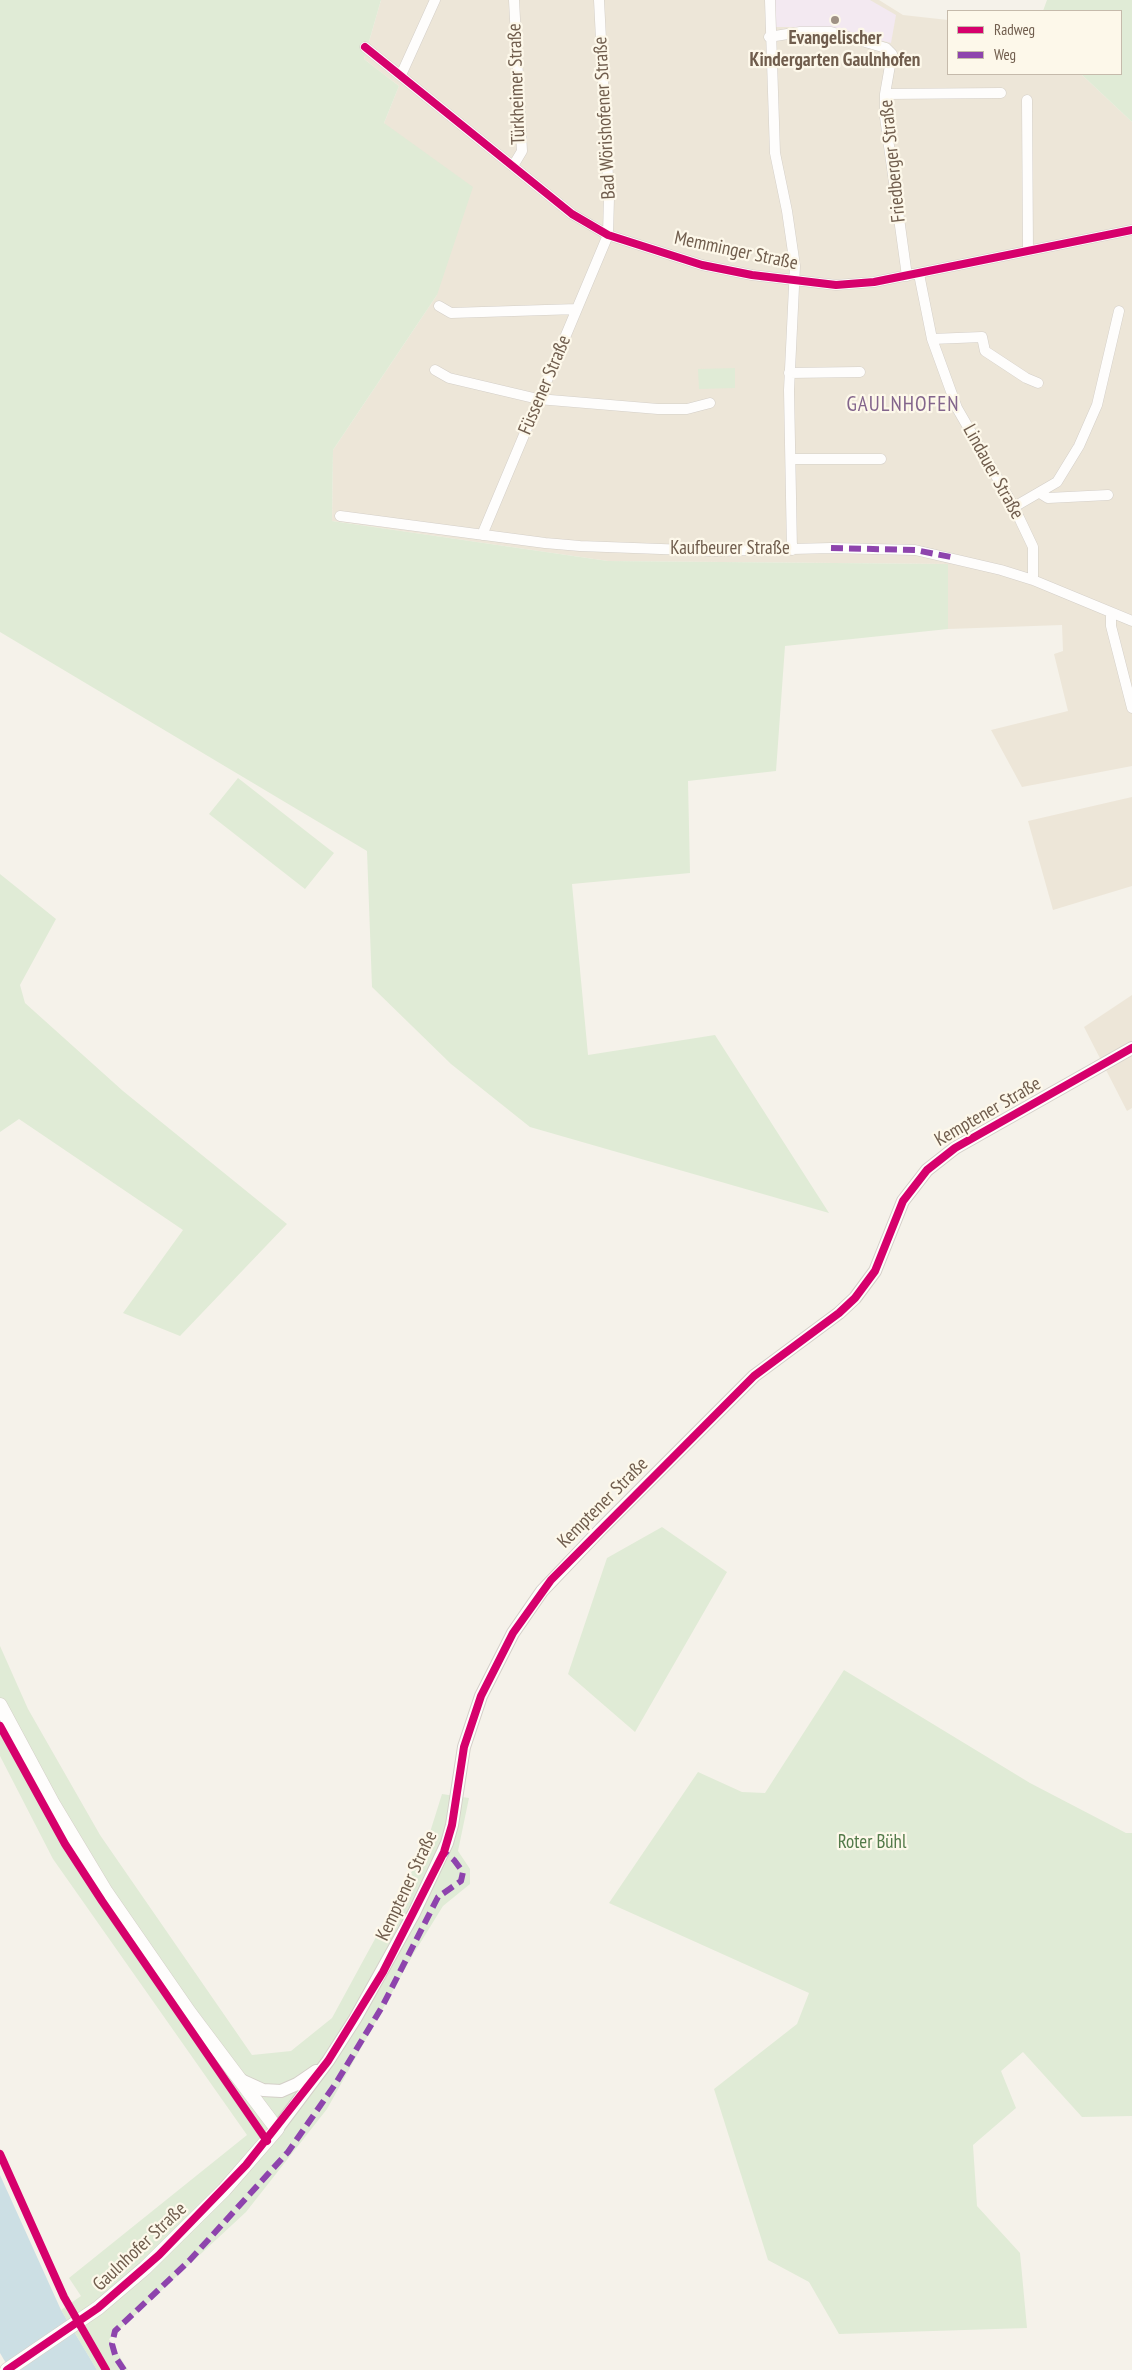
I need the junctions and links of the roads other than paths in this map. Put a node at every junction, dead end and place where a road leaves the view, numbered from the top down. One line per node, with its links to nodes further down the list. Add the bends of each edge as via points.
1 (434, 0): 7 (street)
2 (514, 0): 11 (street, Türkheimer Straße, via 522,151)
3 (600, 0): 13 (street, Bad Wörishofener Straße)
4 (770, 0): 5 (street)
5 (769, 37): 9 (street, Friedberger Straße, via 831,32 886,48 892,54); 17 (street, via 775,152 787,211)
6 (365, 47): 7 (street, Memminger Straße)
7 (401, 75): 11 (street, Memminger Straße)
8 (1000, 93): 9 (street)
9 (885, 94): 16 (street, Friedberger Straße, via 885,117)
10 (1027, 100): 14 (street)
11 (513, 166): 13 (street, Memminger Straße, via 572,214)
12 (1132, 230): 14 (street, Memminger Straße)
13 (608, 236): 17 (street, Memminger Straße, via 702,265); 19 (street, Füssener Straße)
14 (1028, 252): 15 (street, Memminger Straße)
15 (919, 274): 16 (street, Memminger Straße); 21 (street, Lindauer Straße)
16 (907, 276): 17 (street, Memminger Straße, via 836,285)
17 (794, 281): 24 (street)
18 (439, 306): 19 (street, via 451,313)
19 (577, 308): 26 (street, Füssener Straße)
20 (1118, 311): 30 (street, via 1097,405 1088,427 1056,482)
21 (932, 339): 25 (street, via 982,337 985,351); 32 (street, Lindauer Straße, via 957,408)
22 (435, 370): 26 (street, via 449,378)
23 (860, 372): 24 (street)
24 (789, 373): 28 (street)
25 (1038, 383)
26 (538, 399): 27 (street, via 677,409); 34 (street, Füssener Straße)
27 (710, 403)
28 (791, 459): 29 (street); 35 (street)
29 (881, 459)
30 (1040, 493): 31 (street, via 1048,498); 32 (street)
31 (1108, 495)
32 (1014, 507): 36 (street, Lindauer Straße, via 1033,546)
33 (340, 516): 34 (street, Kaufbeurer Straße)
34 (482, 535): 35 (street, Kaufbeurer Straße, via 580,546)
35 (792, 550): 36 (street, Kaufbeurer Straße, via 915,550)
36 (1033, 580): 37 (street, Kaufbeurer Straße)
37 (1111, 613): 38 (street, Kaufbeurer Straße); 39 (street, via 1111,626)
38 (1132, 621)
39 (1132, 708)
40 (1132, 1048): 42 (street, Kemptener Straße, via 955,1148 926,1170 903,1201 875,1270 855,1298 754,1376 551,1580 513,1633 481,1696 464,1747 452,1825 444,1852 383,1972)
41 (0, 1706): 43 (main road, via 106,1892)
42 (328, 2062): 43 (street, via 281,2091 263,2090); 44 (street, Kemptener Straße)
43 (241, 2080): 44 (main road)
44 (277, 2129): 45 (main road, Gaulnhofer Straße, via 196,2218 139,2273 98,2308)
45 (7, 2370)

